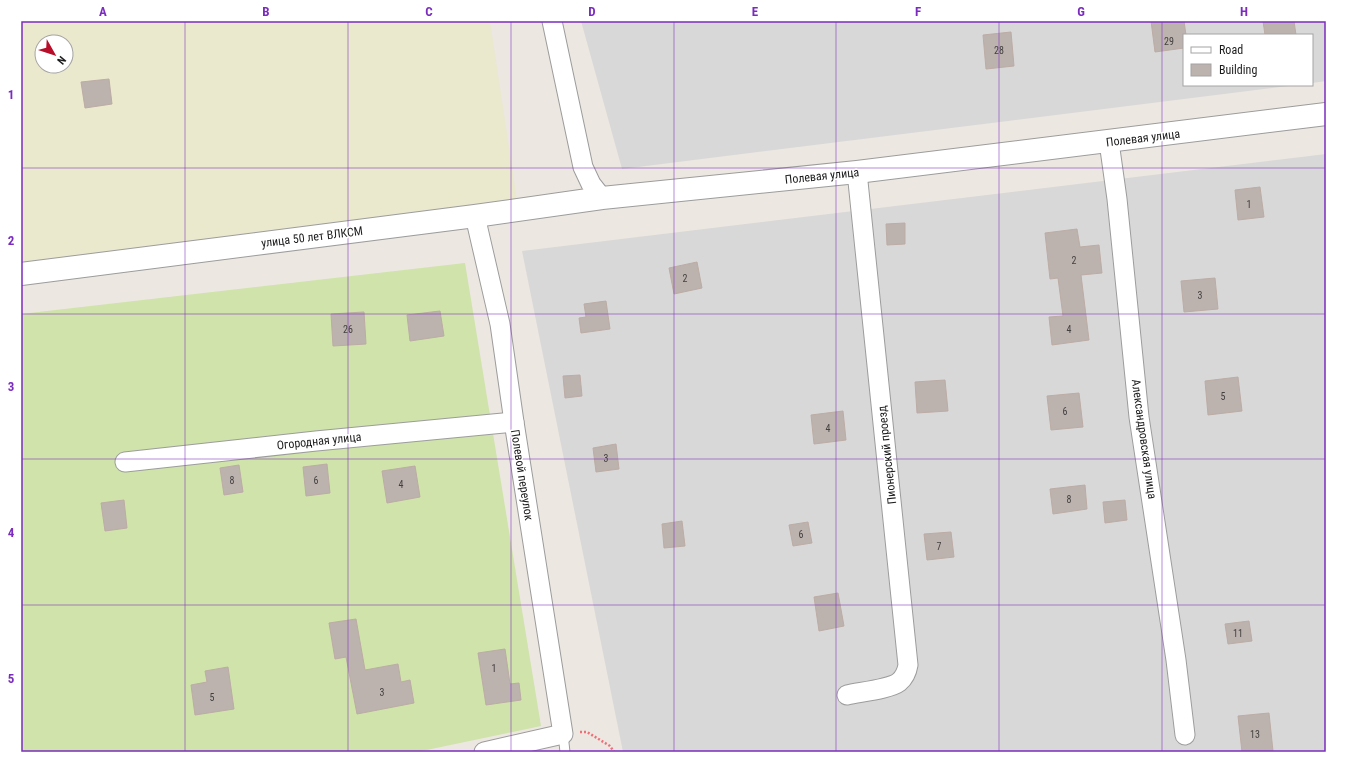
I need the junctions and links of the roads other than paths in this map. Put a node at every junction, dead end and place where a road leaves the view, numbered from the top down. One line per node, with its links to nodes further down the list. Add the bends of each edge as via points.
1 (552, 21): 5 (street, via 583,167 591,184)
2 (1326, 114): 3 (street, Полевая улица)
3 (1109, 142): 4 (street, Полевая улица); 11 (street, Александровская улица, via 1139,417)
4 (857, 172): 5 (street, Полевая улица); 10 (street, Пионерский проезд, via 908,665 906,674 899,682)
5 (602, 198): 6 (street, улица 50 лет ВЛКСМ)
6 (475, 216): 7 (street, улица 50 лет ВЛКСМ); 8 (street, Полевой переулок, via 500,324)
7 (21, 274)
8 (514, 422): 9 (street, Огородная улица); 12 (street, Полевой переулок)
9 (125, 462)
10 (847, 695)
11 (1185, 736)
12 (564, 743): 13 (street)
13 (484, 752)

